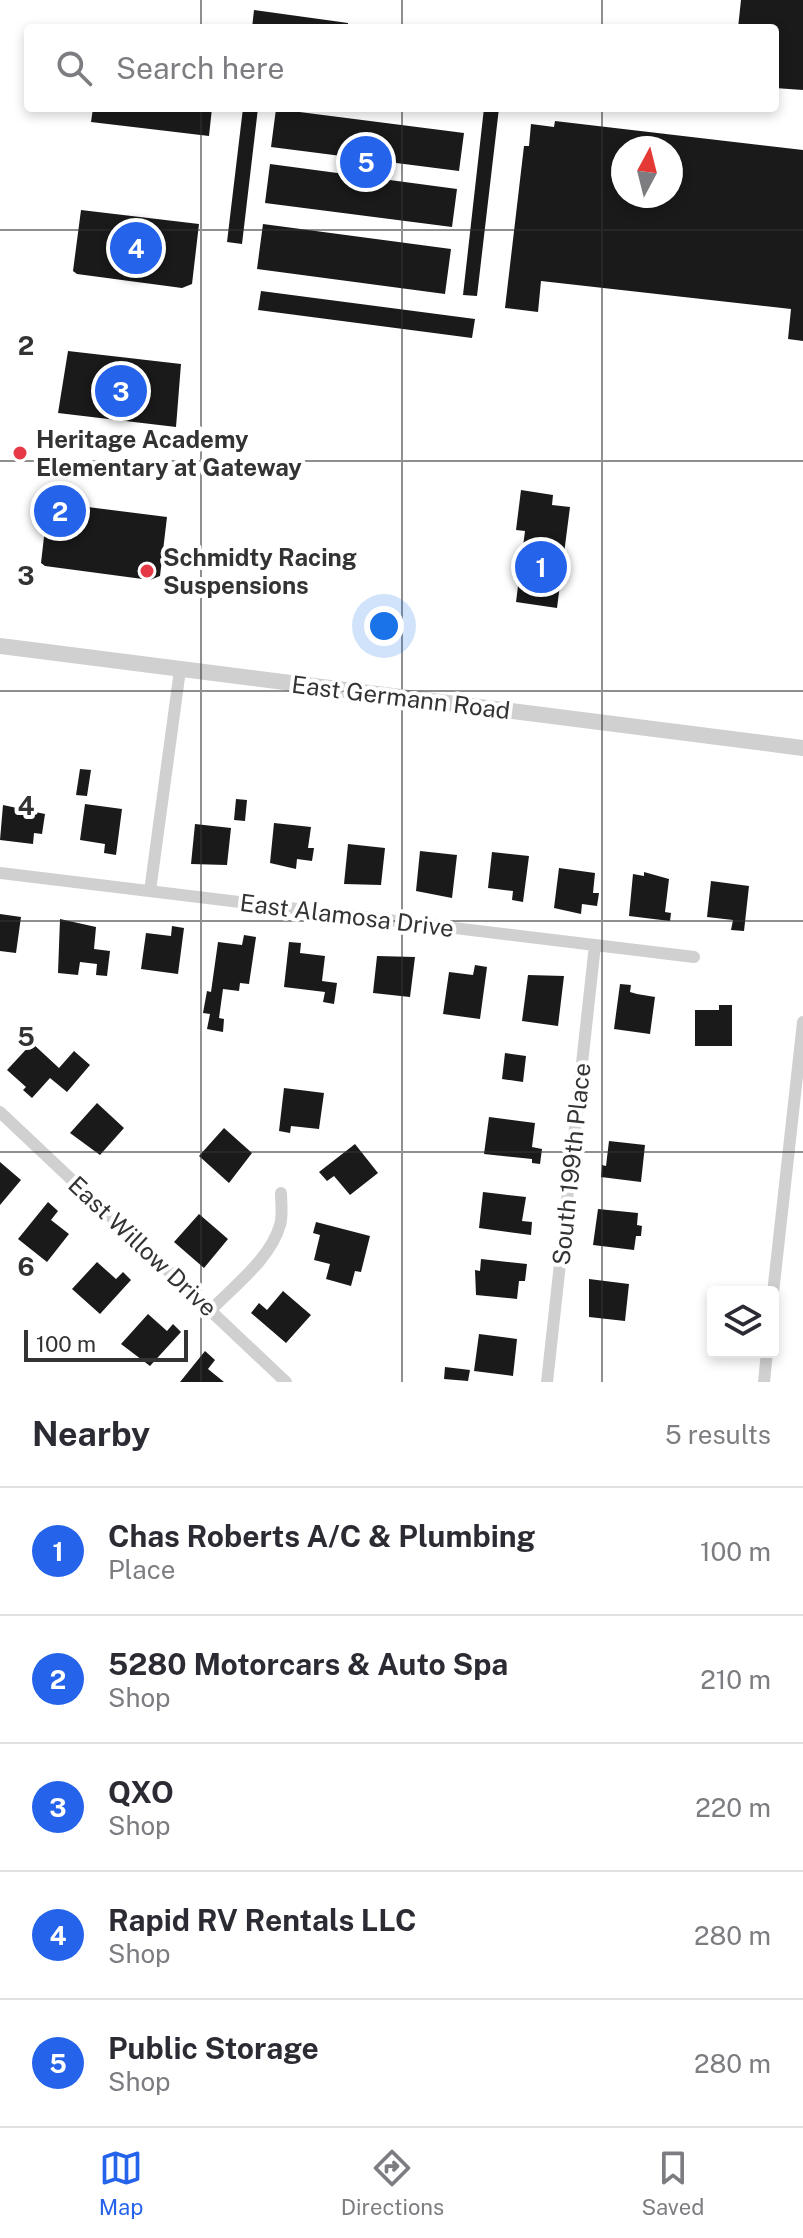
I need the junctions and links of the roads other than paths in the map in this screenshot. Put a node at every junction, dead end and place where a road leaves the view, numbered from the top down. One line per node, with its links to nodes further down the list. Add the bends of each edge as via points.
1 (0, 646): 2 (street, East Germann Road)
2 (180, 670): 3 (street, East Germann Road); 5 (street)
3 (803, 748)
4 (0, 873): 5 (street, East Alamosa Drive)
5 (150, 891): 6 (street, East Alamosa Drive)
6 (595, 945): 7 (street, East Alamosa Drive); 15 (street, South 199th Place)
7 (694, 957)
8 (803, 1022): 11 (street)
9 (0, 1112): 12 (street, East Willow Drive)
10 (281, 1193): 12 (street, via 281,1224 274,1237)
11 (774, 1286)
12 (211, 1310): 14 (street, East Willow Drive)
13 (766, 1358): 16 (street)
14 (286, 1382)
15 (547, 1382)
16 (764, 1382)

